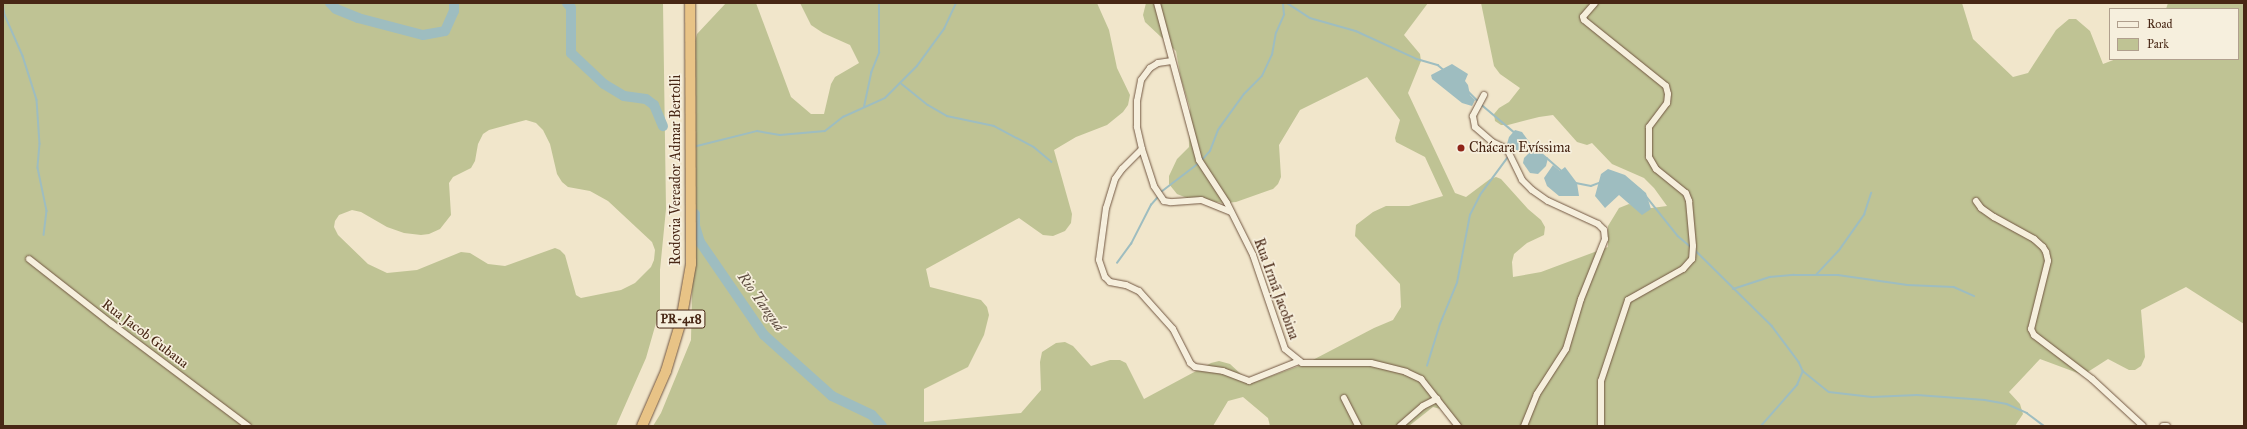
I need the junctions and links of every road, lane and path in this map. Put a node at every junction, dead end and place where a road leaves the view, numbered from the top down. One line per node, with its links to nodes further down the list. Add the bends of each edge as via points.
1 (690, 3): 14 (highway, Rodovia Vereador Admar Bertolli / PR-418, via 691,264 681,321 666,371)
2 (1157, 3): 4 (street, Rua Irmã Jacobina)
3 (1595, 3): 19 (street, via 1584,20 1666,86 1667,103 1649,127 1649,157 1656,169 1686,193 1693,246 1692,259 1683,269 1628,300 1601,381)
4 (1172, 61): 6 (street, via 1158,63 1150,68 1141,80 1137,102 1137,127); 8 (street, Rua Irmã Jacobina, via 1199,160)
5 (1484, 94): 18 (street, via 1473,116 1476,127 1492,142 1507,149 1522,180 1548,201 1598,224 1604,230 1605,239 1581,300 1566,349 1537,394)
6 (1142, 149): 8 (street, via 1154,186 1164,201 1201,200); 10 (street, via 1115,179 1106,208 1099,260 1105,276 1110,282 1139,291 1173,329 1190,363 1195,367 1223,371 1249,381)
7 (1976, 201): 20 (street, via 1994,217 2034,239 2046,252 2048,261 2031,329 2034,335 2092,379)
8 (1231, 212): 10 (street, Rua Irmã Jacobina, via 1253,255 1285,350)
9 (29, 259): 13 (street, Rua Jacob Gubaua)
10 (1299, 361): 12 (street, via 1371,363 1406,372 1421,379)
11 (1344, 398): 15 (street)
12 (1437, 399): 16 (street, via 1423,406); 17 (street)
13 (248, 426)
14 (642, 426)
15 (1358, 426)
16 (1400, 426)
17 (1458, 426)
18 (1524, 426)
19 (1601, 426)
20 (2143, 426)
21 (2163, 426): 22 (street)
22 (2167, 426)

